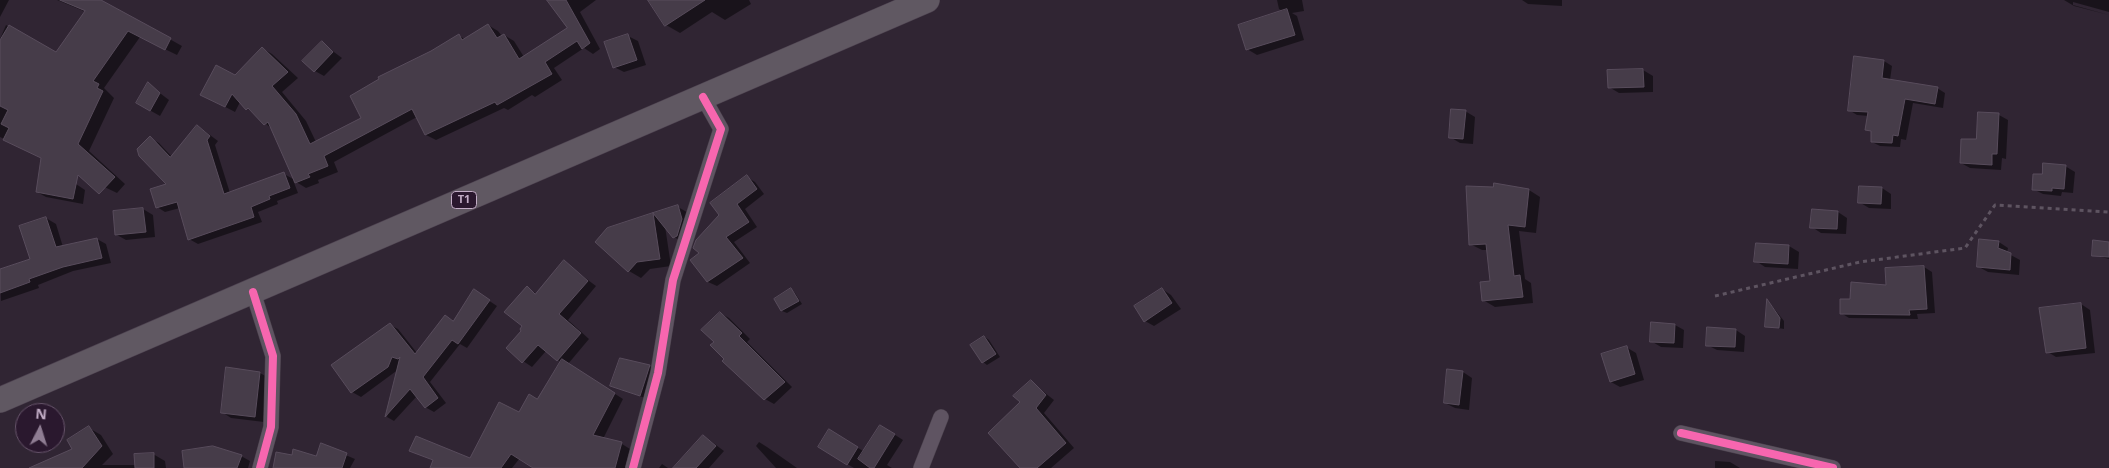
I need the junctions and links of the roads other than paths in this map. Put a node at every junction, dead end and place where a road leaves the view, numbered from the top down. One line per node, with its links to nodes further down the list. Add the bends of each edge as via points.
1 (928, 0): 2 (highway, T1)
2 (703, 97): 3 (highway, T1); 8 (street, via 721,129 673,280 658,373)
3 (253, 292): 4 (highway, T1); 7 (street, via 272,356 271,427)
4 (0, 400)
5 (941, 417): 9 (street)
6 (1681, 433): 10 (street)
7 (260, 468)
8 (633, 468)
9 (921, 468)
10 (1833, 468)

